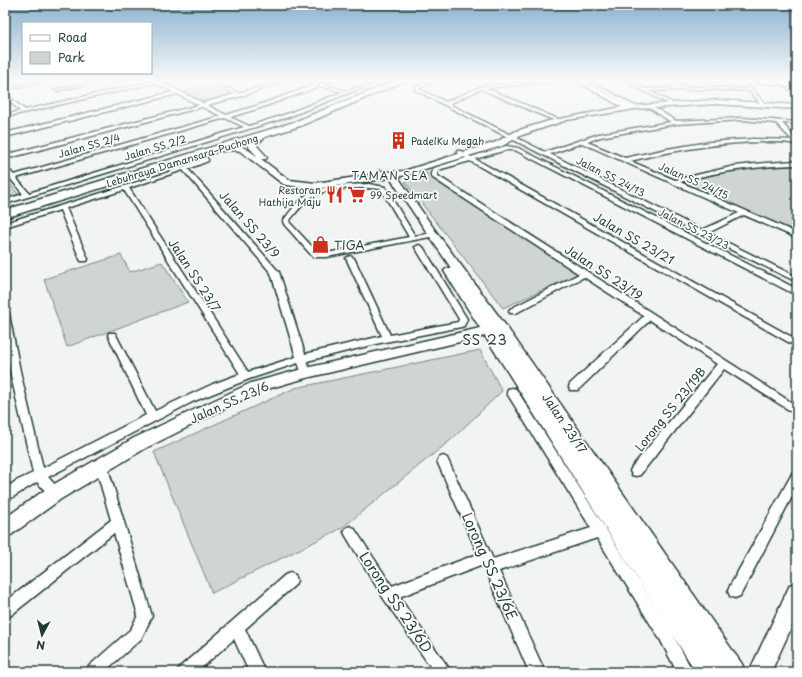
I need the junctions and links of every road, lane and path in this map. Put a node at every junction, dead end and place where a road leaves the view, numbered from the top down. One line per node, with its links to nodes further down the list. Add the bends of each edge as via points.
1 (21, 113): 16 (street)
2 (86, 113): 23 (street)
3 (92, 113): 24 (street)
4 (174, 113): 32 (street)
5 (218, 113): 17 (street)
6 (236, 113): 17 (street, Jalan SS 2/4)
7 (298, 113): 22 (street, Jalan SS 2/2)
8 (311, 113): 36 (highway, Lebuhraya Damansara–Puchong)
9 (320, 113): 26 (highway, Lebuhraya Damansara–Puchong, via 297,124)
10 (464, 113): 25 (street, Jalan SS 24/13)
11 (472, 113): 25 (street)
12 (530, 113): 18 (street)
13 (533, 113): 18 (street)
14 (606, 113): 18 (street)
15 (660, 113): 20 (street)
16 (5, 116)
17 (225, 116): 22 (street); 40 (street, Jalan SS 2/4)
18 (552, 122): 25 (street)
19 (778, 122): 20 (street, via 742,119); 21 (street); 28 (street)
20 (675, 123): 27 (street, via 599,136)
21 (797, 123)
22 (249, 128): 43 (street, Jalan SS 2/2)
23 (5, 132)
24 (5, 135)
25 (512, 135): 30 (street, Jalan SS 24/13); 31 (street)
26 (261, 136): 29 (highway, Lebuhraya Damansara–Puchong); 39 (street, via 253,144 256,151 292,179 314,182)
27 (583, 142): 30 (street); 34 (street, Jalan SS 24/15)
28 (797, 143): 34 (street, via 764,140 707,144)
29 (219, 149): 36 (highway, Lebuhraya Damansara–Puchong); 39 (street, via 243,149 286,182 300,185 315,186)
30 (545, 154): 52 (street, Jalan SS 24/13)
31 (465, 155): 39 (street); 57 (street, Jalan SS 23/19, via 436,169 435,177); 59 (street, Jalan SS 23/23, via 516,148); 66 (street, Jalan SS 23/21)
32 (5, 157)
33 (206, 160): 38 (street)
34 (625, 160): 41 (street, Jalan SS 24/15)
35 (797, 163): 41 (street, via 739,167)
36 (149, 167): 44 (highway, Lebuhraya Damansara–Puchong); 46 (highway, via 92,179); 50 (highway)
37 (5, 168): 40 (street)
38 (184, 168): 42 (street); 68 (street, Jalan SS 23/9, via 275,272)
39 (390, 176): 54 (street, Jalan 23/17)
40 (12, 177): 43 (street)
41 (674, 182): 48 (street, Jalan SS 24/15)
42 (126, 187): 44 (street); 69 (street, Jalan SS 23/7)
43 (27, 195): 45 (street, Jalan SS 2/2)
44 (57, 200): 47 (highway, Lebuhraya Damansara–Puchong); 49 (highway, Lebuhraya Damansara–Puchong); 51 (street); 56 (street)
45 (5, 202)
46 (5, 206)
47 (5, 210)
48 (744, 213): 52 (street); 53 (street, Jalan SS 24/15)
49 (5, 214)
50 (5, 219)
51 (5, 225)
52 (701, 233): 58 (street, Jalan SS 24/13)
53 (797, 236)
54 (423, 239): 54 (street, via 316,255 286,221 310,194 377,186 383,188); 63 (street, Jalan 23/17); 65 (street, via 463,319 462,324)
55 (350, 258): 65 (street)
56 (84, 259)
57 (585, 274): 60 (street); 62 (street, Jalan SS 23/19)
58 (797, 280)
59 (797, 292)
60 (513, 311)
61 (5, 314): 77 (street)
62 (650, 316): 67 (street, Jalan SS 23/19); 70 (street)
63 (495, 330): 68 (street, Jalan SS 23/6); 98 (street, Jalan 23/17); 99 (street, Jalan 23/17)
64 (112, 336): 73 (street)
65 (388, 339): 68 (street)
66 (797, 344)
67 (723, 364): 72 (street, Jalan SS 23/19); 76 (street, Lorong SS 23/19B)
68 (303, 366): 69 (street); 75 (street, Jalan SS 23/6, via 140,443)
69 (246, 376): 73 (street)
70 (574, 387)
71 (512, 392): 83 (street)
72 (797, 411)
73 (152, 416): 77 (street)
74 (443, 460): 85 (street, Lorong SS 23/6E)
75 (101, 465): 79 (street, Jalan SS 23/6); 81 (street)
76 (636, 470)
77 (39, 476): 79 (street); 80 (street)
78 (797, 476): 87 (street)
79 (55, 493): 82 (street, Jalan SS 23/6)
80 (5, 496)
81 (118, 522): 90 (street); 92 (street, via 144,616 136,634)
82 (5, 529)
83 (601, 531): 85 (street); 97 (street, via 666,636)
84 (350, 532): 89 (street, Lorong SS 23/6D)
85 (488, 562): 89 (street); 96 (street, Lorong SS 23/6E)
86 (290, 580): 91 (street)
87 (735, 591)
88 (797, 592): 100 (street)
89 (389, 594): 95 (street, Lorong SS 23/6D)
90 (5, 611)
91 (237, 628): 93 (street); 94 (street)
92 (93, 672)
93 (185, 672)
94 (257, 672)
95 (443, 672)
96 (537, 672)
97 (685, 672)
98 (709, 672)
99 (734, 672)
100 (760, 672)

